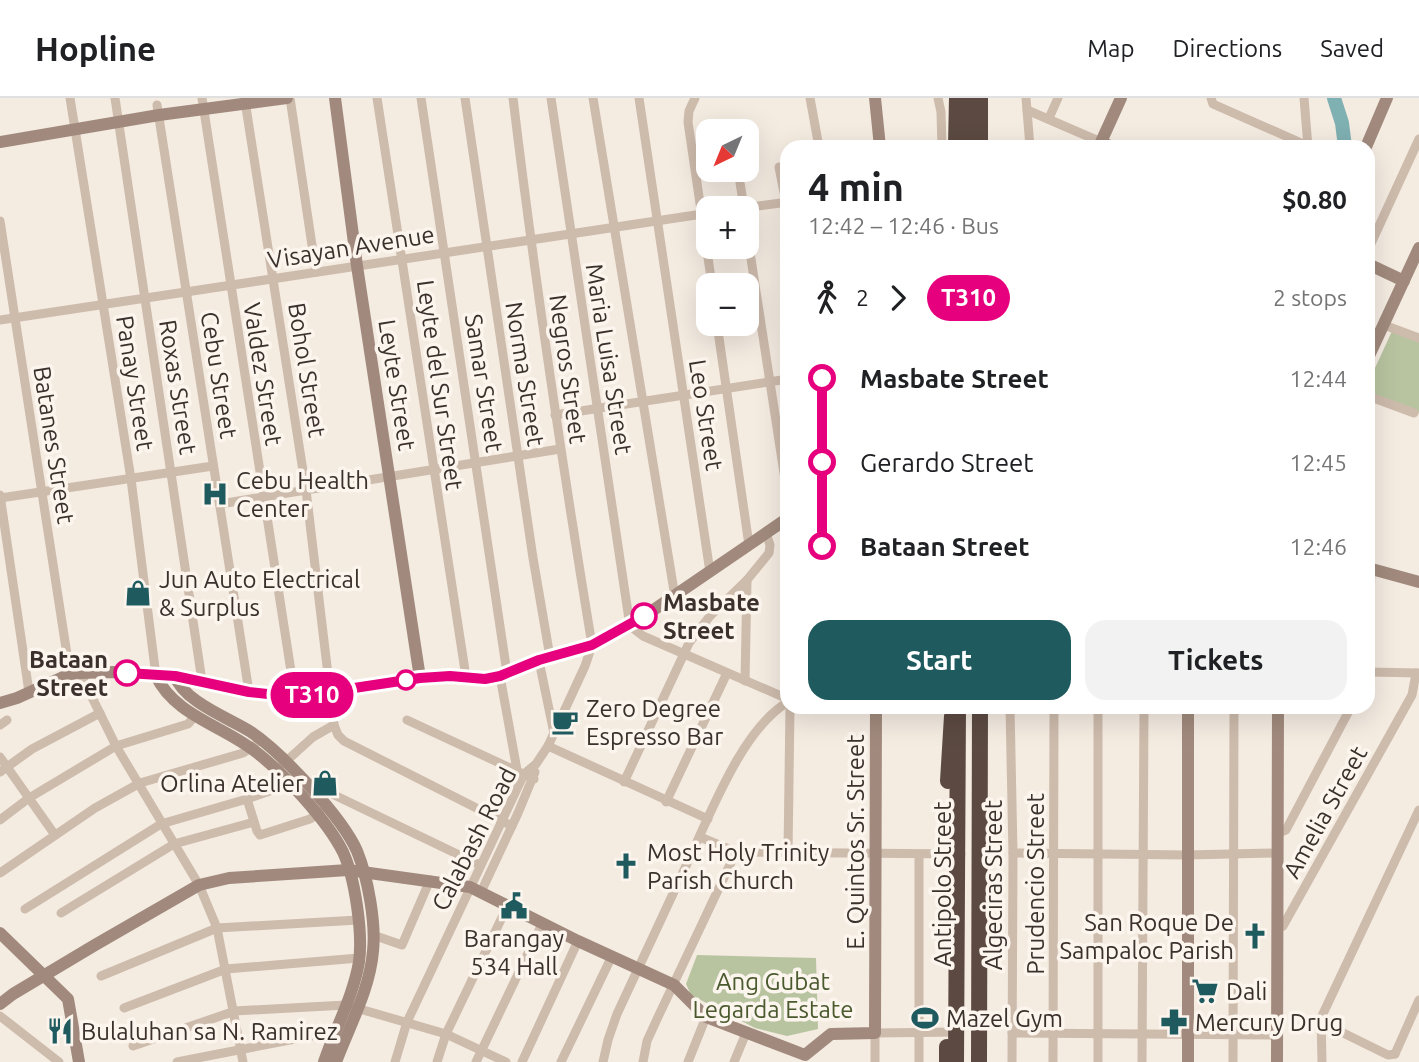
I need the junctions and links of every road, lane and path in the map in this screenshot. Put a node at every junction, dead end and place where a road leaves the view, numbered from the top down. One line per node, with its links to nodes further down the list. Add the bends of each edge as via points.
1 (70, 98): 31 (street, Panay Street)
2 (115, 98): 30 (street, Roxas Street)
3 (288, 98): 25 (street); 65 (street)
4 (335, 98): 63 (street, Leyte Street)
5 (377, 98): 61 (street, Leyte del Sur Street)
6 (421, 98): 60 (street, Samar Street)
7 (465, 98): 58 (street, Norma Street)
8 (513, 98): 57 (street, Negros Street)
9 (551, 98): 55 (street, Maria Luisa Street)
10 (593, 98): 54 (street)
11 (639, 98): 52 (street, Leo Street)
12 (695, 98): 48 (street, via 688,122)
13 (810, 98): 33 (street)
14 (875, 98): 34 (street)
15 (937, 98): 35 (street)
16 (957, 98): 36 (highway)
17 (968, 98): 37 (highway)
18 (980, 98): 38 (highway)
19 (1026, 98): 28 (street)
20 (1058, 98): 29 (street)
21 (1121, 98): 41 (street)
22 (1211, 98): 42 (street, via 1213,104)
23 (1304, 98): 43 (street)
24 (1387, 98): 44 (street)
25 (245, 101): 26 (street); 66 (street, Bohol Street)
26 (203, 104): 27 (street); 68 (street, Valdez Street)
27 (158, 110): 30 (street); 69 (street, Cebu Street)
28 (1027, 110): 29 (street); 39 (street)
29 (1049, 118): 40 (street)
30 (119, 122): 31 (street); 70 (street, Roxas Street)
31 (74, 130): 45 (street); 71 (street, Panay Street)
32 (1419, 139): 56 (street)
33 (818, 140)
34 (879, 140)
35 (942, 140)
36 (957, 140)
37 (968, 140)
38 (980, 140)
39 (1029, 140)
40 (1094, 140)
41 (1106, 140)
42 (1293, 140)
43 (1307, 140)
44 (1369, 140)
45 (0, 142)
46 (779, 166): 47 (street)
47 (780, 171)
48 (702, 196)
49 (780, 205): 50 (street)
50 (759, 207)
51 (696, 214): 52 (street, Visayan Avenue)
52 (658, 220): 54 (street, Visayan Avenue); 81 (street, Leo Street)
53 (0, 221): 72 (street, Batanes Street)
54 (615, 227): 55 (street, Visayan Avenue); 83 (street)
55 (570, 233): 57 (street, Visayan Avenue); 84 (street, Maria Luisa Street)
56 (1375, 235)
57 (530, 240): 58 (street, Visayan Avenue); 86 (street, Negros Street)
58 (486, 246): 60 (street, Visayan Avenue); 89 (street, Norma Street)
59 (1419, 248): 67 (street)
60 (444, 253): 61 (street, Visayan Avenue); 90 (street, Samar Street)
61 (402, 259): 63 (street, Visayan Avenue); 92 (street, Leyte del Sur Street)
62 (751, 259): 79 (street)
63 (357, 266): 65 (street, Visayan Avenue); 94 (street, Leyte Street)
64 (1375, 267): 67 (street)
65 (316, 272): 66 (street, Visayan Avenue)
66 (274, 279): 68 (street, Visayan Avenue); 96 (street, Bohol Street)
67 (1405, 281): 74 (street)
68 (230, 285): 69 (street, Visayan Avenue); 99 (street, Valdez Street)
69 (187, 292): 70 (street, Visayan Avenue); 91 (street, Cebu Street)
70 (144, 299): 71 (street, Visayan Avenue); 93 (street, Roxas Street)
71 (102, 305): 72 (street, Visayan Avenue); 95 (street, Panay Street)
72 (14, 318): 73 (street, Visayan Avenue); 97 (street, Batanes Street)
73 (0, 320)
74 (1384, 326): 76 (street); 77 (street)
75 (720, 336): 80 (street)
76 (1419, 338)
77 (1375, 344)
78 (780, 380): 79 (street)
79 (769, 382): 80 (street); 88 (street)
80 (727, 387): 81 (street); 103 (street)
81 (684, 394): 83 (street); 105 (street, Leo Street)
82 (1375, 399): 85 (street)
83 (643, 400): 84 (street); 108 (street)
84 (597, 408): 86 (street); 109 (street, Maria Luisa Street)
85 (1414, 413)
86 (555, 415): 87 (street, Negros Street)
87 (560, 449): 89 (street); 110 (street, Negros Street)
88 (780, 450)
89 (519, 456): 90 (street); 112 (street, Norma Street)
90 (477, 464): 92 (street); 117 (street, Samar Street)
91 (214, 466): 93 (street); 100 (street, Cebu Street)
92 (433, 471): 94 (street); 120 (street, Leyte del Sur Street)
93 (172, 473): 95 (street); 122 (street, Roxas Street)
94 (391, 478): 96 (street); 121 (street, Leyte Street)
95 (131, 479): 97 (street); 118 (street, Panay Street)
96 (306, 490): 99 (street); 124 (street, Bohol Street)
97 (43, 492): 98 (street); 113 (street, Batanes Street)
98 (0, 497): 125 (street)
99 (263, 497): 100 (street); 128 (street, Valdez Street)
100 (220, 505): 126 (street, Cebu Street)
101 (780, 523): 102 (street)
102 (766, 533): 103 (street); 106 (street, via 769,553)
103 (749, 545): 105 (street)
104 (1375, 569): 107 (street)
105 (710, 572): 108 (street)
106 (747, 580): 111 (street, via 710,616); 123 (street)
107 (1419, 582)
108 (674, 597): 109 (street)
109 (630, 626): 110 (street); 111 (street)
110 (592, 645): 112 (street); 150 (street)
111 (684, 654): 114 (street); 161 (street)
112 (544, 659): 117 (street); 150 (street, Norma Street)
113 (75, 673): 118 (street); 125 (street); 131 (street, Batanes Street)
114 (727, 673): 123 (street); 166 (street)
115 (1375, 673): 116 (street)
116 (1418, 673): 204 (street, Amelia Street, via 1412,695)
117 (503, 675): 120 (street); 158 (street, Calabash Road)
118 (156, 676): 119 (street); 147 (street, via 167,693)
119 (175, 676): 122 (street); 151 (street, via 195,700)
120 (466, 677): 121 (street)
121 (420, 678): 124 (street)
122 (202, 681): 126 (street)
123 (746, 681): 127 (street)
124 (330, 691): 128 (street); 149 (street, Bohol Street)
125 (29, 692): 129 (street)
126 (249, 692): 128 (street)
127 (780, 696)
128 (295, 697)
129 (0, 703)
130 (780, 706): 169 (street, via 750,740)
131 (100, 713): 152 (street, Batanes Street); 157 (street)
132 (790, 714): 180 (street)
133 (876, 714): 181 (street, E. Quintos Sr. Street)
134 (954, 714): 260 (highway, via 947,808)
135 (955, 714): 261 (highway, bridge)
136 (964, 714): 188 (street, Antipolo Street)
137 (970, 714): 263 (highway)
138 (980, 714): 264 (highway)
139 (1010, 714): 182 (street, Algeciras Street)
140 (1054, 714): 183 (street, Prudencio Street)
141 (1098, 714): 189 (street)
142 (1144, 714): 184 (street)
143 (1188, 714): 190 (street)
144 (1234, 714): 186 (street)
145 (1278, 714): 175 (street)
146 (1347, 714): 175 (street, via 1286,830)
147 (195, 716): 151 (street); 152 (street, via 188,724)
148 (407, 720): 158 (street)
149 (334, 725): 156 (street); 171 (street, via 344,741)
150 (554, 733): 153 (street)
151 (256, 744): 156 (street); 162 (street, via 239,755)
152 (116, 746): 162 (street, Batanes Street); 164 (street)
153 (548, 746): 155 (street); 161 (street)
154 (0, 757): 157 (street)
155 (536, 764): 158 (street, Calabash Road); 159 (street, Calabash Road)
156 (281, 766): 160 (street); 163 (street)
157 (3, 769): 164 (street)
158 (520, 772): 159 (street); 171 (street, Calabash Road)
159 (534, 779): 174 (street, Calabash Road)
160 (287, 782): 165 (street); 168 (street)
161 (624, 782): 166 (street)
162 (140, 783): 173 (street, Batanes Street); 176 (street)
163 (310, 787): 168 (street); 191 (street)
164 (29, 798): 170 (street); 176 (street)
165 (247, 799): 172 (street); 173 (street)
166 (666, 802): 169 (street)
167 (1419, 810): 223 (street, via 1321,1018)
168 (321, 811): 172 (street, via 260,835); 192 (street); 193 (street, via 356,850)
169 (708, 819): 177 (street)
170 (0, 820)
171 (501, 821): 174 (street); 191 (street, Calabash Road)
172 (254, 822): 178 (street)
173 (161, 824): 178 (street, Batanes Street); 199 (street)
174 (512, 826): 197 (street, Calabash Road)
175 (1278, 833): 185 (street)
176 (55, 835): 194 (street)
177 (700, 837): 179 (street); 211 (street)
178 (174, 844): 196 (street, Batanes Street); 200 (street)
179 (736, 852): 180 (street); 214 (street)
180 (788, 853): 181 (street)
181 (877, 853): 187 (street); 227 (street, E. Quintos Sr. Street)
182 (1013, 853): 183 (street); 228 (street, Algeciras Street)
183 (1054, 853): 189 (street); 229 (street, Prudencio Street)
184 (1144, 853): 189 (street); 190 (street); 232 (street)
185 (1277, 853): 186 (street); 204 (street)
186 (1232, 854): 190 (street); 234 (street)
187 (919, 855): 188 (street); 224 (street)
188 (963, 855): 225 (street, Antipolo Street)
189 (1098, 855): 231 (street)
190 (1188, 855): 233 (street)
191 (480, 865): 197 (street, Calabash Road)
192 (348, 870): 193 (street); 196 (street, via 229,878); 201 (street)
193 (363, 872): 195 (street); 206 (street)
194 (0, 873)
195 (430, 880): 197 (street); 206 (street, via 402,945)
196 (199, 885): 203 (street); 212 (street)
197 (475, 890): 198 (street); 222 (street, Calabash Road)
198 (508, 905): 202 (street); 230 (street)
199 (25, 909)
200 (61, 914)
201 (358, 920): 203 (street); 209 (street)
202 (542, 923): 207 (street); 238 (street)
203 (218, 928): 210 (street); 213 (street)
204 (1278, 928): 235 (street)
205 (0, 933): 212 (street)
206 (373, 935): 217 (street, via 367,980)
207 (578, 941): 208 (street); 252 (street)
208 (612, 956): 211 (street); 253 (street)
209 (359, 958): 210 (street); 217 (street)
210 (226, 969): 218 (street); 219 (street)
211 (638, 969): 214 (street); 254 (street, via 617,1014)
212 (45, 976): 216 (street); 243 (street, via 68,999)
213 (101, 976)
214 (674, 985): 221 (street); 255 (street, via 647,1041)
215 (1419, 1000): 241 (street)
216 (0, 1004)
217 (352, 1006): 219 (street); 222 (street); 236 (street); 247 (street)
218 (124, 1009)
219 (235, 1011): 237 (street); 239 (street)
220 (0, 1016): 242 (street)
221 (706, 1017): 226 (street); 256 (street)
222 (407, 1022): 230 (street); 248 (street, Calabash Road)
223 (1323, 1023): 241 (street); 272 (street)
224 (919, 1032): 225 (street); 227 (street); 259 (street)
225 (962, 1032): 262 (street, Antipolo Street)
226 (746, 1033): 240 (street); 257 (street)
227 (875, 1033): 240 (street, via 831,1034); 258 (street, E. Quintos Sr. Street)
228 (1012, 1033): 229 (street); 265 (street, Algeciras Street)
229 (1053, 1033): 231 (street); 266 (street, Prudencio Street)
230 (446, 1034): 238 (street); 249 (street)
231 (1097, 1034): 232 (street); 267 (street)
232 (1142, 1034): 233 (street); 268 (street)
233 (1188, 1034): 234 (street); 269 (street)
234 (1233, 1035): 235 (street); 270 (street)
235 (1277, 1035): 271 (street)
236 (333, 1037): 239 (street, via 326,1033); 246 (street)
237 (133, 1046)
238 (482, 1049): 250 (street); 251 (street)
239 (241, 1050): 244 (street); 245 (street)
240 (803, 1058)
241 (1398, 1058)
242 (59, 1062)
243 (79, 1062)
244 (177, 1062)
245 (243, 1062)
246 (324, 1062)
247 (336, 1062)
248 (395, 1062)
249 (437, 1062)
250 (476, 1062)
251 (506, 1062)
252 (522, 1062)
253 (561, 1062)
254 (603, 1062)
255 (643, 1062)
256 (688, 1062)
257 (734, 1062)
258 (875, 1062)
259 (919, 1062)
260 (947, 1062)
261 (956, 1062)
262 (963, 1062)
263 (970, 1062)
264 (979, 1062)
265 (1012, 1062)
266 (1053, 1062)
267 (1098, 1062)
268 (1142, 1062)
269 (1188, 1062)
270 (1233, 1062)
271 (1277, 1062)
272 (1322, 1062)

